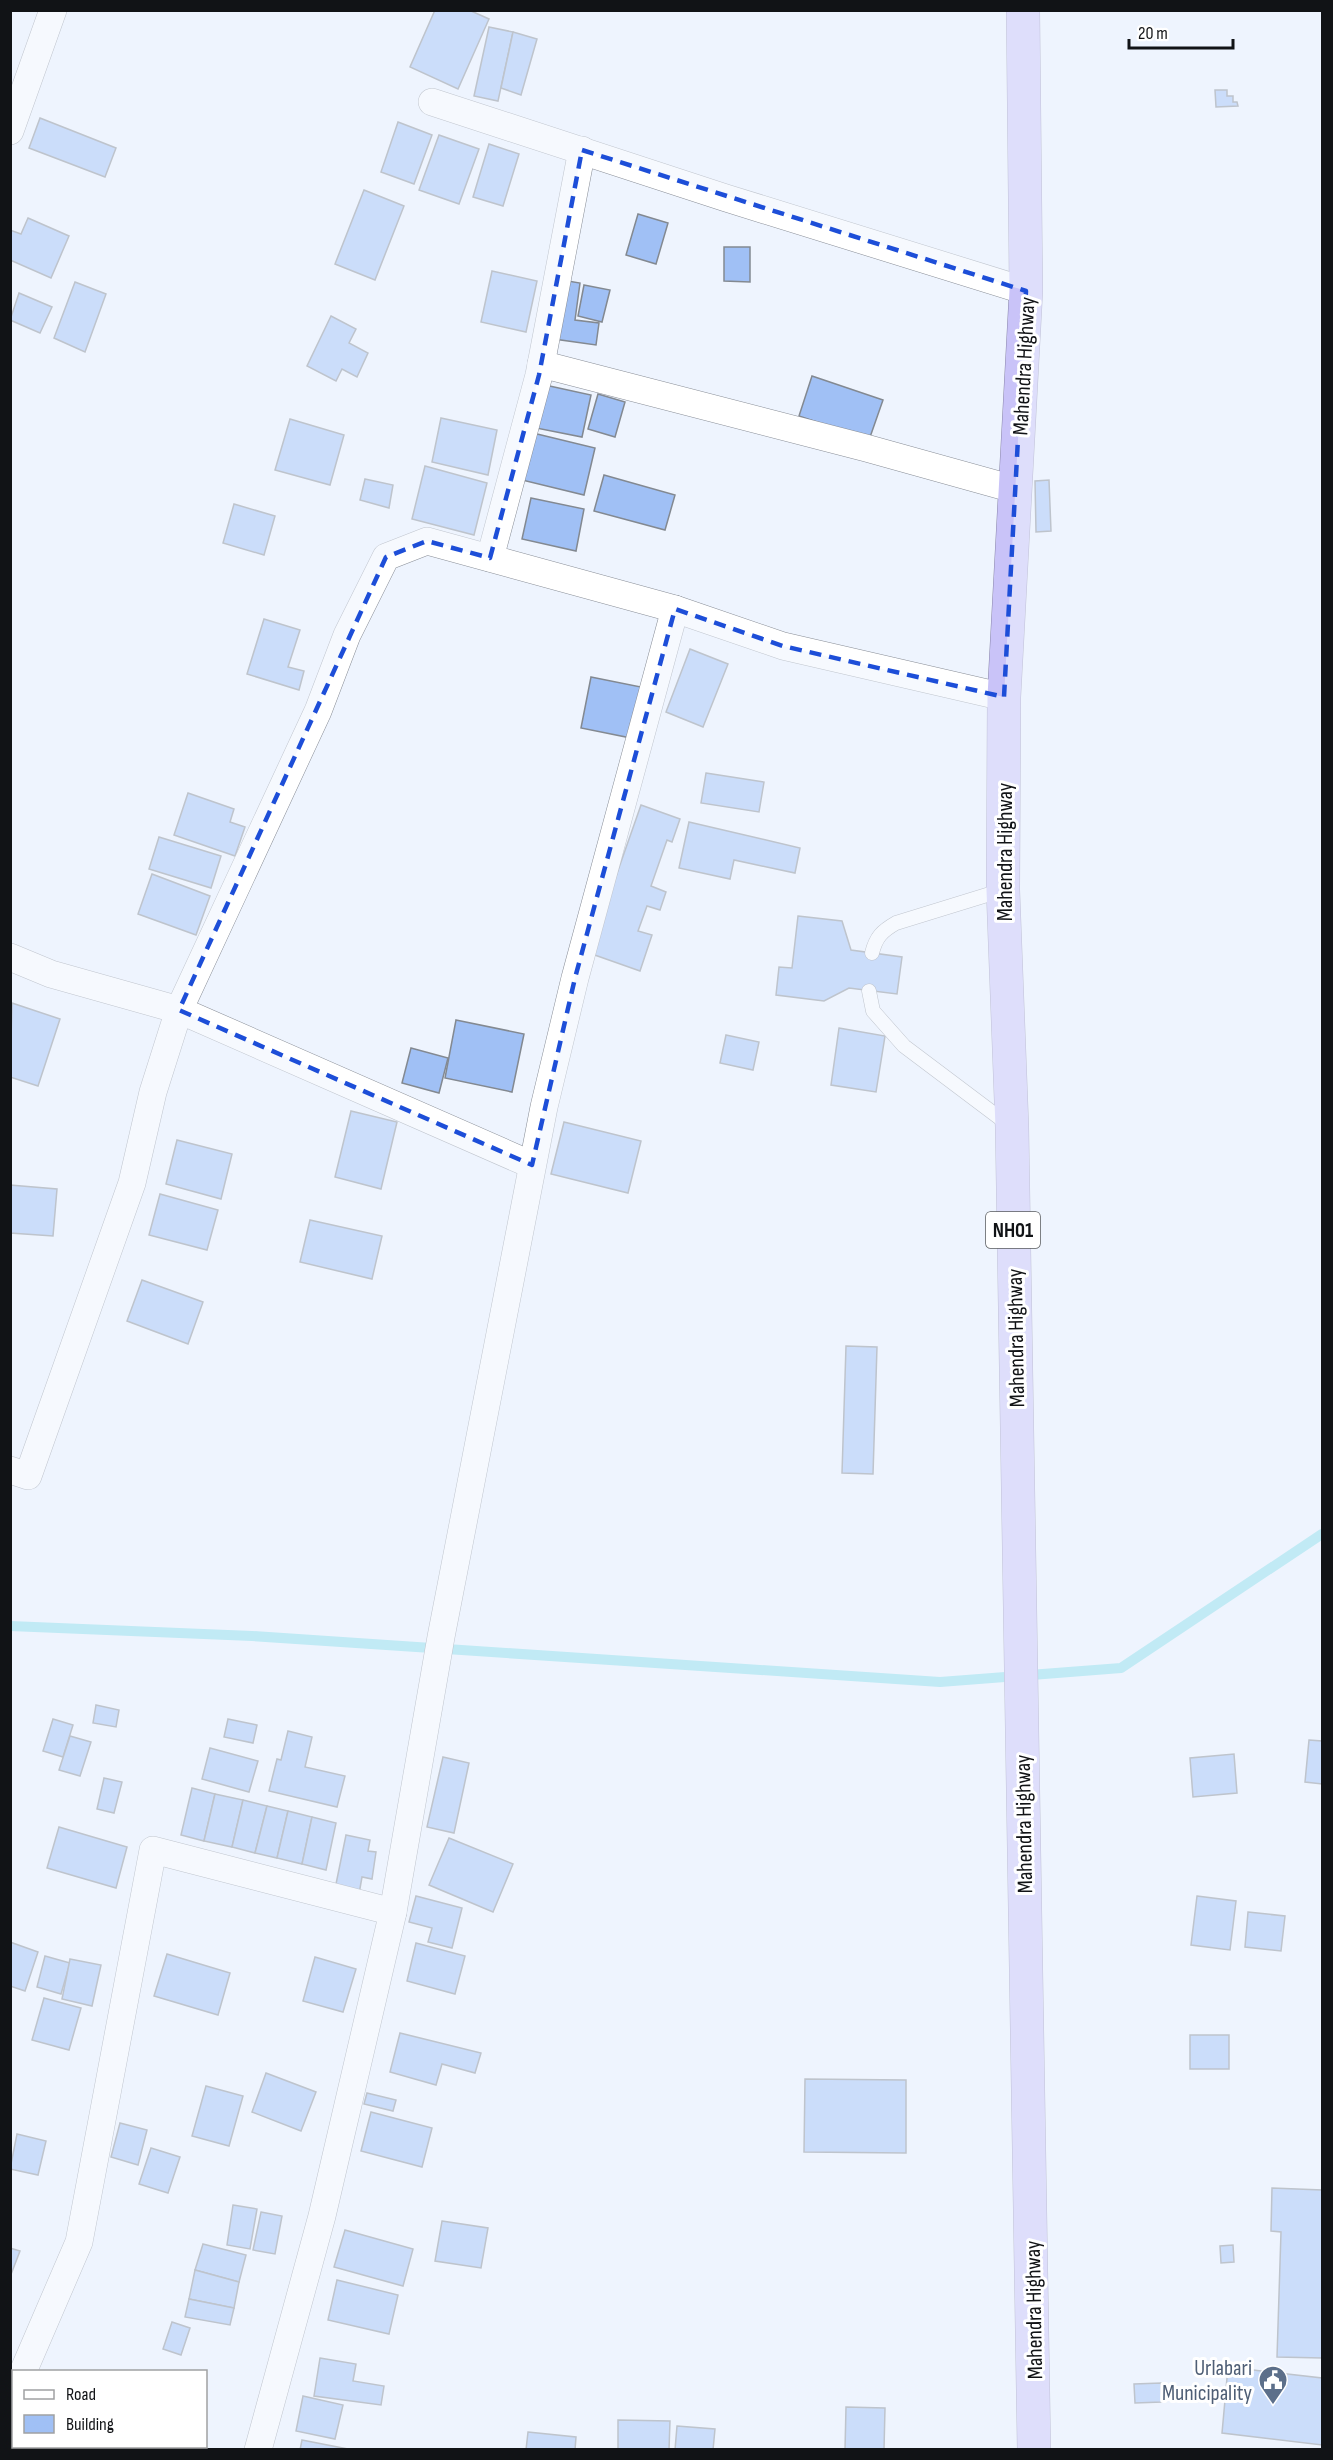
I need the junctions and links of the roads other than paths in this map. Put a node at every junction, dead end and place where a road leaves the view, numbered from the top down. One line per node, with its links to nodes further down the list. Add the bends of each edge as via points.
1 (53, 10): 4 (street)
2 (1023, 10): 6 (highway, Mahendra Highway / NH01)
3 (432, 102): 5 (street)
4 (10, 131)
5 (582, 150): 6 (street); 7 (street)
6 (1026, 291): 8 (highway, Mahendra Highway / NH01)
7 (541, 364): 8 (street); 9 (street)
8 (1017, 490): 11 (highway, Mahendra Highway / NH01)
9 (490, 558): 10 (street); 16 (street, via 427,541 386,557 347,635 318,711)
10 (675, 609): 11 (street, via 783,646); 18 (street, via 575,978)
11 (1004, 698): 12 (highway, Mahendra Highway / NH01)
12 (1003, 890): 13 (lane, via 896,923 882,931); 17 (highway, Mahendra Highway / NH01)
13 (872, 953)
14 (10, 957): 16 (street, via 51,974)
15 (869, 991): 17 (lane, via 873,1011 904,1046)
16 (179, 1010): 18 (street); 19 (street, via 153,1092 132,1183 28,1476)
17 (1012, 1127): 23 (highway, Mahendra Highway / NH01)
18 (532, 1165): 20 (street, via 441,1637)
19 (10, 1470)
20 (393, 1912): 21 (street, via 153,1850 79,2242); 22 (street, via 322,2216)
21 (24, 2370)
22 (258, 2450)
23 (1035, 2450)

